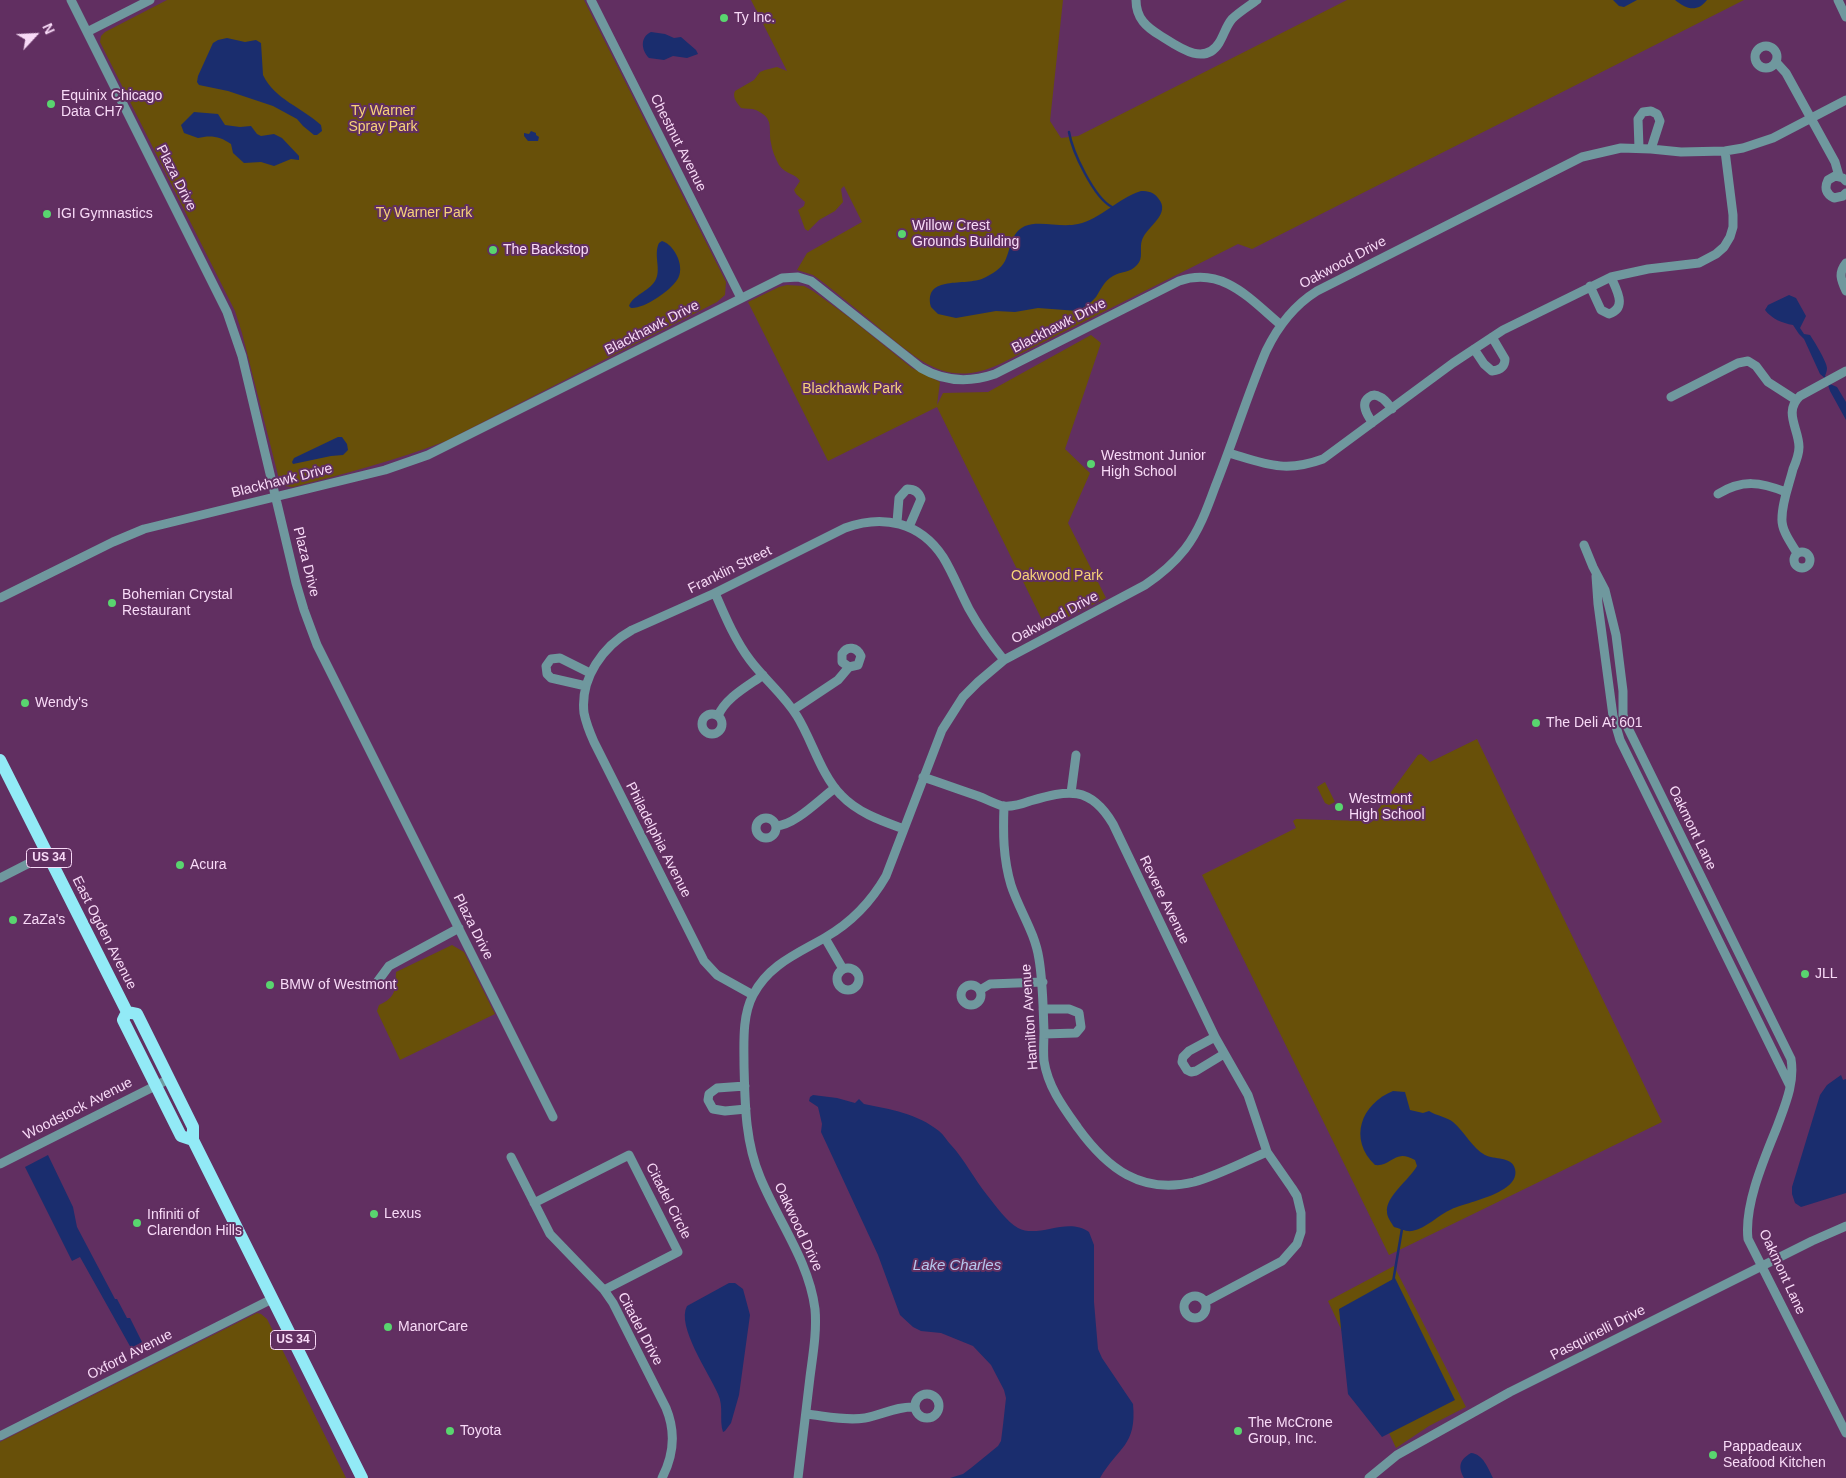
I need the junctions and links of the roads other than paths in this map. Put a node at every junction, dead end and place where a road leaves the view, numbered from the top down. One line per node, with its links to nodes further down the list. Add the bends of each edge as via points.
1 (71, 0): 8 (street, Plaza Drive)
2 (150, 0): 8 (street)
3 (590, 0): 21 (street, Chestnut Avenue)
4 (1136, 0): 5 (street, via 1138,16 1146,26 1194,54 1215,48 1232,19)
5 (1257, 0)
6 (1838, 0): 7 (street)
7 (1846, 16)
8 (87, 32): 33 (street, Plaza Drive, via 227,312 242,356)
9 (1776, 62): 11 (street, via 1786,73)
10 (1846, 100): 11 (street, Oakwood Drive)
11 (1811, 119): 14 (street, Oakwood Drive, via 1759,144); 15 (street)
12 (1640, 148): 13 (street, Oakwood Drive); 13 (street, via 1638,119 1643,112 1651,111 1660,121); 22 (street, Oakwood Drive, via 1607,150 1571,162 1317,291 1295,307)
13 (1651, 149): 14 (street, Oakwood Drive)
14 (1725, 151): 18 (street, via 1733,221 1724,247 1699,263)
15 (1842, 178): 16 (street, via 1834,176 1828,180 1827,192 1838,198)
16 (1846, 193)
17 (1846, 263): 20 (street, via 1840,277)
18 (1611, 277): 19 (street); 19 (street, via 1620,300 1614,312 1609,314 1601,310)
19 (1590, 286): 23 (street)
20 (1846, 291)
21 (741, 298): 22 (street, Blackhawk Drive, via 782,278 805,278 921,368 953,380 995,374 1190,277 1226,282); 33 (street, Blackhawk Drive, via 428,455 384,470)
22 (1281, 324): 30 (street, Oakwood Drive, via 1258,370)
23 (1492, 337): 24 (street); 24 (street, via 1505,359 1500,369 1488,369)
24 (1474, 349): 28 (street)
25 (1846, 371): 27 (street)
26 (1671, 397): 27 (street, via 1748,361 1768,382)
27 (1796, 400): 31 (street, via 1792,419 1799,447)
28 (1392, 408): 29 (street); 29 (street, via 1380,396 1369,397 1364,407)
29 (1372, 423): 30 (street, via 1323,459 1298,466 1272,466)
30 (1229, 453): 41 (street, Oakwood Drive, via 1195,534 1166,570 1145,585)
31 (1786, 492): 32 (street, via 1757,483 1735,486); 37 (street, via 1782,524)
32 (1718, 494)
33 (276, 497): 40 (street, Blackhawk Drive, via 161,524 126,536); 58 (street, Plaza Drive, via 304,610 317,645)
34 (897, 522): 35 (street); 35 (street, via 899,498 907,490 916,491 920,495 920,504); 39 (street, Franklin Street, via 862,523 845,528)
35 (909, 527): 41 (street, via 930,542 942,556 977,622)
36 (1584, 545): 38 (street, Oakmont Lane)
37 (1797, 553)
38 (1595, 572): 73 (street, Oakmont Lane, via 1613,716 1620,740); 73 (street, Oakmont Lane, via 1605,590 1616,635 1626,724 1788,1052 1793,1077)
39 (715, 593): 43 (street, Franklin Street, via 622,635 605,650); 44 (street, via 741,646)
40 (0, 598)
41 (1004, 660): 50 (street, Oakwood Drive, via 953,710)
42 (849, 667): 46 (street, via 838,680)
43 (590, 672): 45 (street, Philadelphia Avenue); 45 (street, via 560,658 551,660 546,666 551,678)
44 (763, 675): 46 (street); 47 (street, via 731,698)
45 (586, 686): 64 (street, Philadelphia Avenue, via 584,714 594,742 699,953 717,975)
46 (793, 710): 51 (street)
47 (718, 716)
48 (1076, 755): 52 (street)
49 (0, 760): 56 (main road, East Ogden Avenue / US 34)
50 (923, 777): 53 (street); 55 (street, Oakwood Drive)
51 (835, 788): 54 (street, via 794,820); 55 (street, via 862,812)
52 (1071, 793): 53 (street); 68 (street, Revere Avenue, via 1089,799 1103,809 1113,824)
53 (1004, 806): 61 (street, Hamilton Avenue, via 1005,862 1036,944)
54 (776, 826)
55 (904, 829): 59 (street, Oakwood Drive, via 886,876 869,903)
56 (47, 854): 57 (street); 66 (main road, East Ogden Avenue / US 34)
57 (0, 878)
58 (459, 928): 62 (street, via 389,966); 75 (street, Plaza Drive)
59 (825, 938): 60 (street); 64 (street, Oakwood Drive, via 779,964)
60 (843, 969)
61 (1043, 982): 63 (street, via 990,984); 65 (street, Hamilton Avenue)
62 (375, 985)
63 (980, 990)
64 (753, 995): 72 (street, Oakwood Drive, via 745,1030)
65 (1043, 1009): 67 (street, Hamilton Avenue); 67 (street, via 1069,1009 1079,1013 1081,1027 1076,1033)
66 (127, 1012): 70 (main road, East Ogden Avenue / US 34, via 136,1014); 71 (main road, East Ogden Avenue / US 34, via 123,1020)
67 (1044, 1034): 77 (street, Hamilton Avenue, via 1044,1060 1055,1094 1097,1153 1131,1177 1158,1184 1182,1184 1200,1180)
68 (1214, 1037): 69 (street, Revere Avenue); 69 (street, via 1185,1054 1184,1066 1191,1072 1196,1071)
69 (1224, 1054): 77 (street, Revere Avenue, via 1248,1095)
70 (169, 1079): 71 (street, Woodstock Avenue); 76 (main road, East Ogden Avenue / US 34, via 193,1127)
71 (156, 1085): 76 (main road, East Ogden Avenue / US 34, via 181,1136); 79 (street, Woodstock Avenue)
72 (745, 1086): 74 (street, Oakwood Drive); 74 (street, via 717,1088 709,1094 708,1100 718,1111)
73 (1790, 1086): 82 (street, Oakmont Lane, via 1749,1211 1748,1239)
74 (746, 1108): 87 (street, Oakwood Drive, via 748,1134 759,1175 802,1262 812,1291 816,1328)
75 (553, 1117)
76 (193, 1140): 84 (main road, East Ogden Avenue / US 34)
77 (1267, 1152): 85 (street, Revere Avenue, via 1297,1196 1301,1213 1297,1244 1282,1261)
78 (511, 1156): 80 (street, Citadel Drive)
79 (0, 1164)
80 (534, 1203): 83 (street, Citadel Drive, via 550,1234); 83 (street, Citadel Circle, via 630,1155 678,1252)
81 (1846, 1226): 82 (street, Pasquinelli Drive)
82 (1761, 1267): 88 (street, Oakmont Lane); 93 (street, Pasquinelli Drive, via 1510,1392 1398,1455)
83 (604, 1290): 91 (street, Citadel Drive, via 672,1425 672,1452)
84 (272, 1299): 89 (street, Oxford Avenue); 90 (main road, East Ogden Avenue / US 34)
85 (1205, 1302)
86 (915, 1406): 87 (street, via 852,1419)
87 (806, 1414): 92 (street, Oakwood Drive)
88 (1846, 1433)
89 (0, 1436)
90 (362, 1478)
91 (662, 1478)
92 (798, 1478)
93 (1369, 1478)

